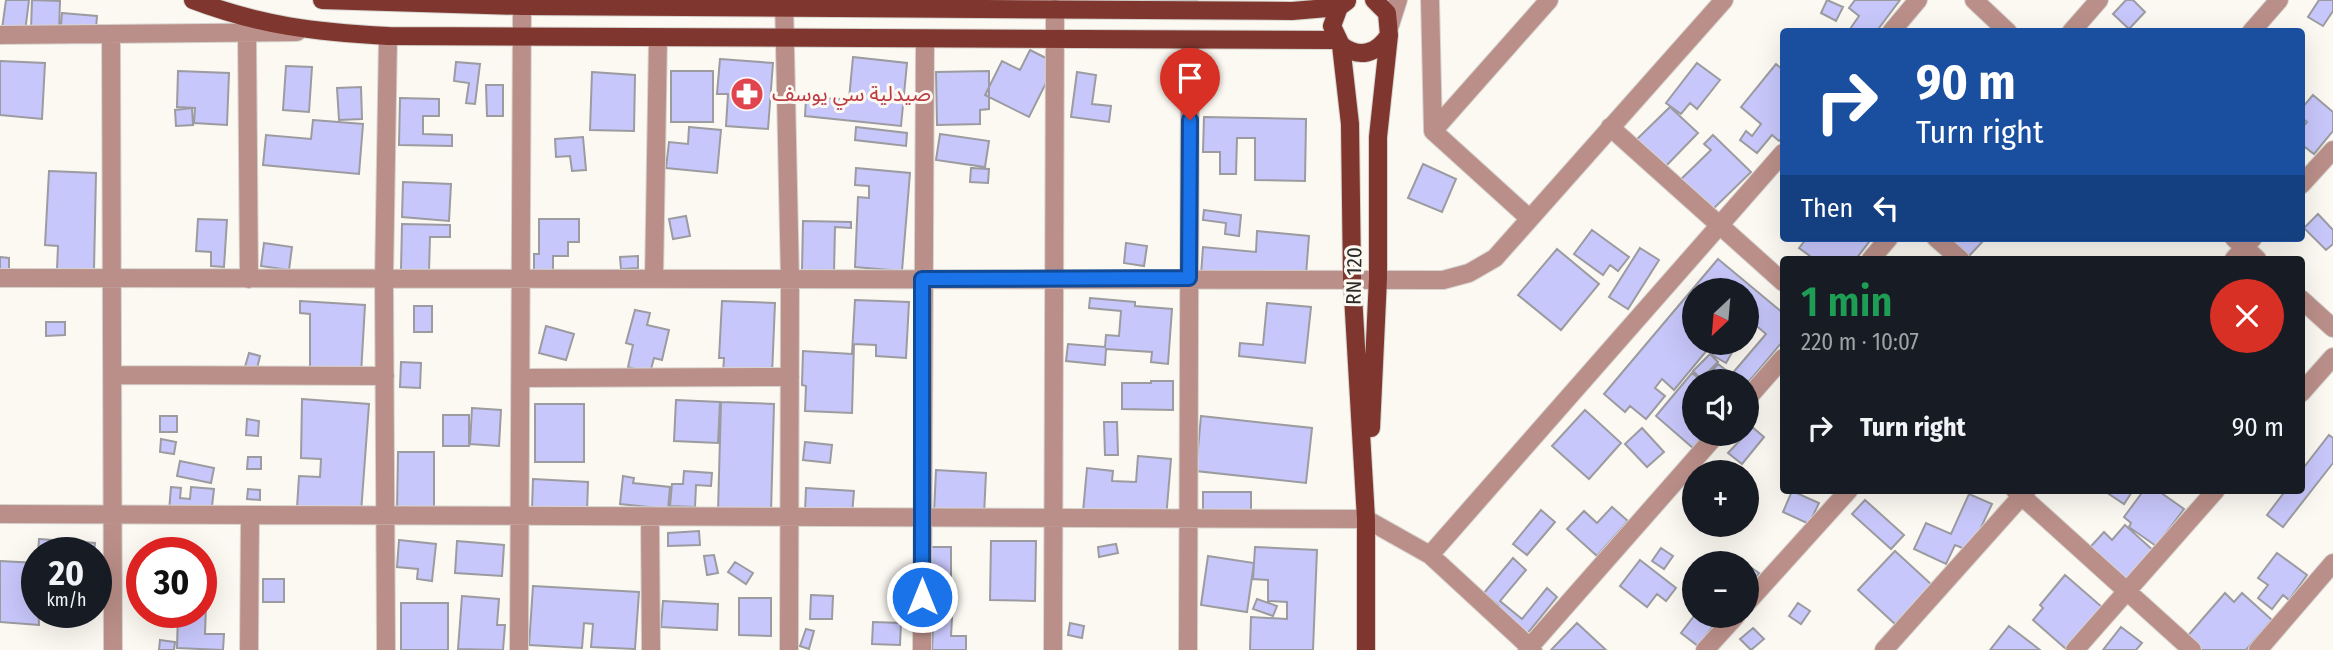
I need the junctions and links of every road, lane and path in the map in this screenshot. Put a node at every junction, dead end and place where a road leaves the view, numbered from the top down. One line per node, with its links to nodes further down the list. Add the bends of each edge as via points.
1 (193, 0): 21 (main road, via 253,20)
2 (322, 0): 14 (main road)
3 (1374, 0): 20 (main road, via 1387,13)
4 (1398, 0): 20 (street)
5 (1430, 0): 34 (street)
6 (1549, 0): 34 (street)
7 (1724, 0): 33 (street)
8 (1918, 0): 16 (street)
9 (1973, 0): 17 (street)
10 (2099, 0): 18 (street)
11 (2279, 0): 19 (street)
12 (1344, 2): 15 (main road, via 1292,11); 32 (main road, via 1332,26)
13 (784, 4): 14 (main road); 15 (main road); 28 (street)
14 (522, 6): 26 (street)
15 (1055, 9): 30 (street)
16 (1894, 28)
17 (2004, 28)
18 (2074, 28)
19 (2254, 28)
20 (1389, 30): 32 (main road, via 1376,50 1367,53 1349,51); 48 (main road, RN 120, via 1377,136)
21 (311, 32): 22 (street); 25 (main road)
22 (247, 33): 23 (street); 49 (street)
23 (111, 34): 24 (street); 45 (street)
24 (0, 35)
25 (388, 36): 26 (main road); 50 (street)
26 (521, 37): 27 (main road); 51 (street)
27 (658, 38): 28 (main road); 52 (street)
28 (786, 38): 29 (main road); 56 (street)
29 (925, 39): 30 (main road); 53 (street)
30 (1055, 39): 31 (main road); 54 (street)
31 (1190, 40): 32 (main road); 46 (street)
32 (1339, 43): 47 (main road, RN 120, via 1350,124)
33 (1609, 127): 38 (street); 39 (street)
34 (1433, 131): 38 (street)
35 (2333, 149): 37 (street)
36 (1780, 156): 39 (street)
37 (2305, 180)
38 (1529, 218): 48 (street, via 1495,258 1469,273 1443,280)
39 (1720, 225): 55 (street); 83 (street)
40 (1886, 242): 42 (street)
41 (1941, 242): 43 (street)
42 (1874, 256)
43 (1957, 256)
44 (0, 278): 45 (street)
45 (113, 278): 49 (street); 61 (street)
46 (1189, 278): 47 (street); 54 (street); 81 (street)
47 (1352, 278): 48 (street); 82 (main road, RN 120)
48 (1378, 278): 82 (main road, RN 120)
49 (249, 279): 50 (street)
50 (384, 279): 51 (street); 62 (street)
51 (522, 279): 52 (street); 64 (street)
52 (654, 279): 56 (street)
53 (922, 279): 54 (street); 56 (street); 79 (street)
54 (1054, 279): 80 (street)
55 (1780, 279)
56 (790, 280): 63 (street)
57 (2305, 303): 58 (street)
58 (2333, 328)
59 (2333, 357): 66 (street)
60 (1780, 361): 65 (street)
61 (113, 375): 62 (street); 73 (street)
62 (385, 376): 75 (street)
63 (790, 377): 64 (street); 78 (street)
64 (522, 378): 76 (street)
65 (1759, 385)
66 (2305, 388)
67 (1707, 446): 88 (street)
68 (1845, 494): 85 (street)
69 (2019, 494): 100 (street)
70 (2023, 494): 86 (street)
71 (2213, 494): 86 (street)
72 (0, 514): 73 (street)
73 (114, 514): 74 (street); 89 (street)
74 (250, 515): 75 (street); 90 (street)
75 (385, 515): 76 (street); 91 (street)
76 (520, 516): 77 (street); 92 (street)
77 (650, 517): 78 (street); 93 (street)
78 (789, 517): 79 (street); 94 (street)
79 (922, 517): 80 (street); 95 (street)
80 (1054, 517): 81 (street); 96 (street)
81 (1189, 518): 82 (street); 97 (street)
82 (1366, 519): 83 (street); 98 (main road, RN 120)
83 (1430, 555): 88 (street)
84 (2333, 563): 103 (street)
85 (1759, 590)
86 (2127, 592): 101 (street); 102 (street)
87 (1725, 628): 99 (street)
88 (1530, 649)
89 (113, 650)
90 (249, 650)
91 (386, 650)
92 (519, 650)
93 (651, 650)
94 (789, 650)
95 (922, 650)
96 (1053, 650)
97 (1188, 650)
98 (1366, 650)
99 (1705, 650)
100 (1884, 650)
101 (2075, 650)
102 (2192, 650)
103 (2258, 650)

